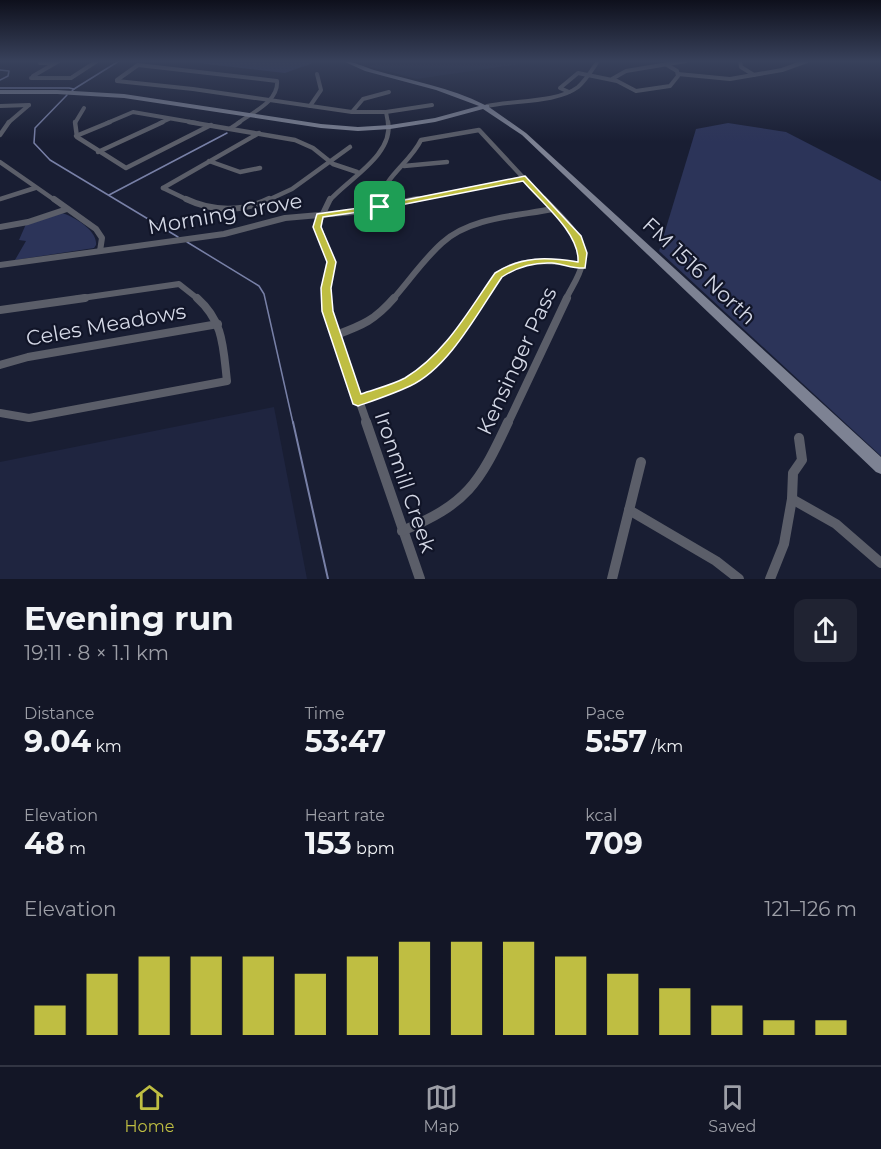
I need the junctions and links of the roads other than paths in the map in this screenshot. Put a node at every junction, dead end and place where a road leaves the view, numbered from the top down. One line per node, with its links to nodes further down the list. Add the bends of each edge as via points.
1 (174, 88): 12 (street)
2 (278, 88): 12 (street)
3 (321, 88): 15 (street)
4 (436, 88): 16 (main road, FM 1516 North)
5 (560, 88): 11 (street)
6 (576, 88): 11 (street)
7 (629, 88): 8 (street, via 636,92)
8 (659, 88)
9 (0, 92): 20 (main road, via 114,95)
10 (389, 92): 18 (street, via 363,99)
11 (569, 92): 16 (street)
12 (270, 100): 15 (street); 20 (street)
13 (0, 105): 26 (street, via 29,105)
14 (432, 105): 19 (street)
15 (310, 106): 18 (street)
16 (487, 106): 23 (main road); 58 (main road, FM 1516 North, via 524,134)
17 (84, 108): 27 (street, via 74,124)
18 (352, 112): 19 (street)
19 (386, 112): 23 (street)
20 (251, 115): 23 (main road, via 336,128); 24 (street)
21 (171, 118): 22 (street); 27 (street, via 133,112); 29 (street)
22 (211, 125): 24 (street); 29 (street, via 126,168)
23 (390, 127): 37 (street, via 383,149)
24 (231, 128): 25 (street)
25 (259, 133): 31 (street); 32 (street, via 302,142)
26 (0, 134)
27 (76, 136): 29 (street)
28 (350, 147): 32 (street)
29 (98, 152)
30 (0, 162): 36 (street)
31 (209, 162): 32 (street, via 163,188 202,207 244,207 282,195); 35 (street, via 233,172)
32 (330, 162): 37 (street)
33 (447, 162): 34 (street)
34 (404, 166): 38 (street, via 421,140 479,130); 41 (street, via 383,187)
35 (260, 168)
36 (3, 169): 39 (street)
37 (357, 172): 44 (street, via 338,189)
38 (525, 178): 41 (street, Morning Grove); 43 (street)
39 (35, 188): 40 (street); 42 (street)
40 (0, 199)
41 (380, 207): 44 (street, Morning Grove); 45 (street)
42 (67, 209): 46 (street); 47 (street, via 100,233)
43 (553, 209): 49 (street, via 577,236 583,253); 52 (street, via 478,225 451,236 378,316)
44 (320, 216): 47 (street, Morning Grove); 52 (street, Ironmill Creek, via 318,234 332,262 326,301)
45 (386, 219)
46 (0, 227)
47 (100, 251): 48 (street, Morning Grove)
48 (0, 265)
49 (582, 265): 54 (street, via 549,260 520,263 498,275 447,349 424,371 407,382); 61 (street, Kensinger Pass, via 486,469 457,502 434,518)
50 (0, 310): 51 (street, via 179,284 204,302)
51 (218, 324): 53 (street, Celes Meadows); 55 (street, via 227,381 29,418)
52 (336, 335): 54 (street, Ironmill Creek)
53 (0, 365)
54 (358, 400): 61 (street, Ironmill Creek)
55 (0, 413)
56 (799, 438): 59 (street, via 802,460 793,473)
57 (641, 462): 60 (street)
58 (881, 467)
59 (792, 499): 62 (street, via 836,524); 66 (street, via 784,544)
60 (629, 510): 64 (street); 65 (street, via 716,561)
61 (402, 531): 63 (street, Ironmill Creek)
62 (881, 563)
63 (420, 579)
64 (612, 579)
65 (739, 579)
66 (770, 579)

